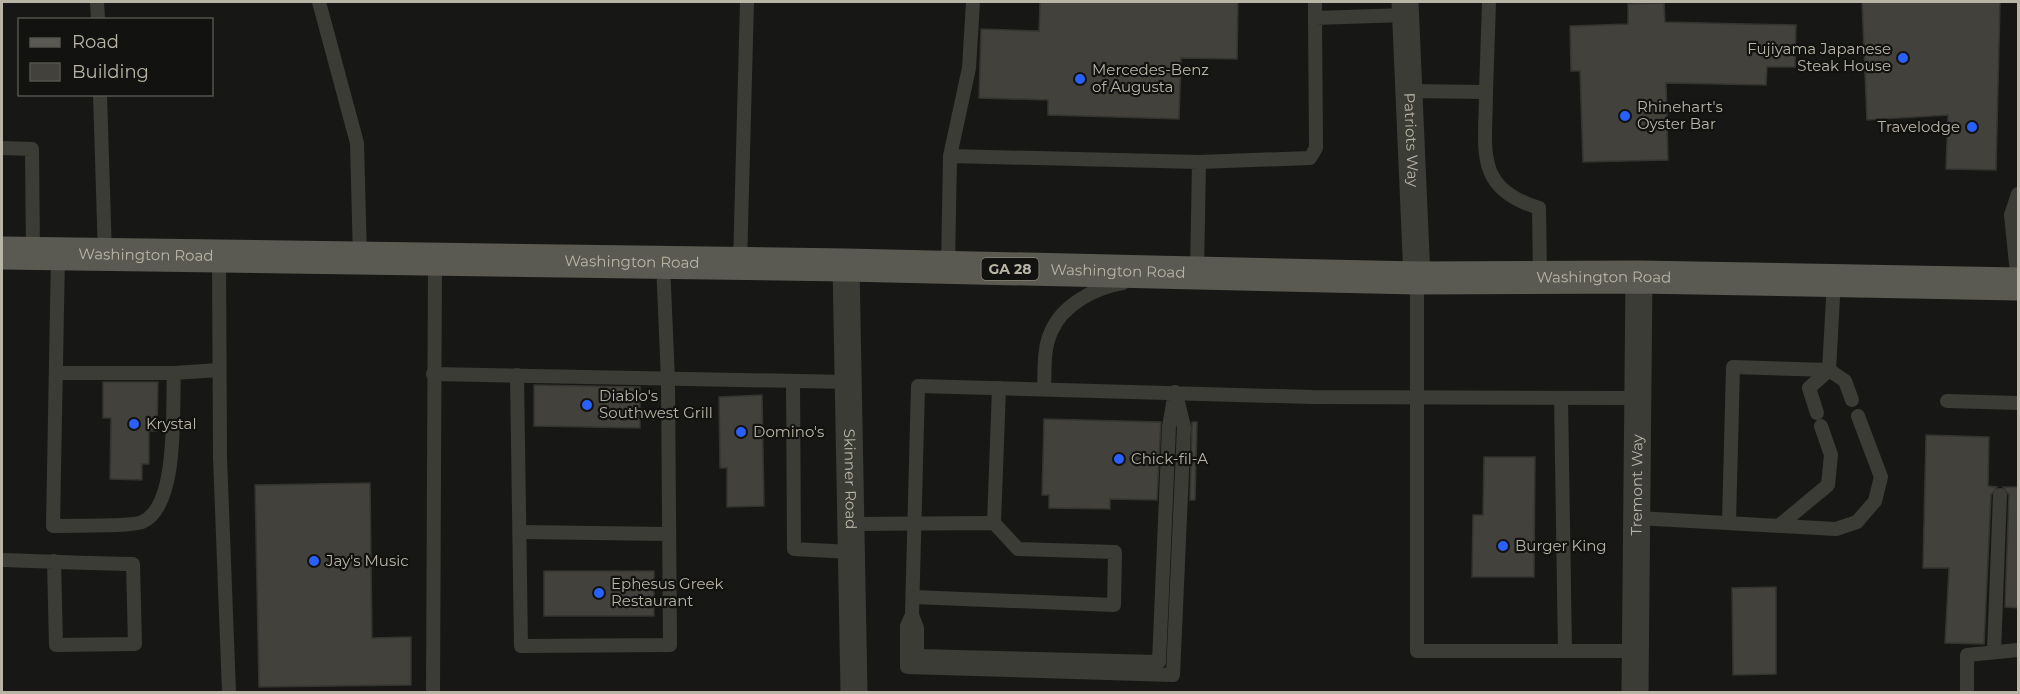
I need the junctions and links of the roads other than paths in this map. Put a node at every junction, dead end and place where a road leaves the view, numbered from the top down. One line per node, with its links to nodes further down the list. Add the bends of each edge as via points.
1 (97, 2): 8 (lane)
2 (319, 2): 20 (lane, via 357,143)
3 (747, 2): 23 (lane)
4 (973, 2): 14 (lane, via 969,68)
5 (1315, 2): 9 (lane)
6 (1489, 2): 11 (lane)
7 (1405, 8): 9 (lane); 10 (street, Patriots Way)
8 (98, 18)
9 (1316, 18): 15 (lane, via 1316,148 1310,158)
10 (1408, 91): 11 (lane); 28 (street, Patriots Way)
11 (1486, 92): 29 (lane, via 1486,163 1498,187 1517,201 1539,208)
12 (100, 96): 18 (lane)
13 (2, 148): 17 (lane, via 32,149)
14 (950, 156): 15 (lane); 25 (lane)
15 (1199, 162): 26 (lane)
16 (2019, 194): 31 (lane, via 2011,215)
17 (31, 254): 18 (main road, Washington Road / GA 28); 34 (lane)
18 (105, 255): 19 (main road, Washington Road / GA 28)
19 (219, 256): 20 (main road, Washington Road / GA 28); 32 (lane)
20 (360, 258): 21 (main road, Washington Road / GA 28)
21 (435, 259): 22 (main road, Washington Road / GA 28); 36 (lane)
22 (663, 263): 23 (main road, Washington Road / GA 28); 38 (lane)
23 (740, 264): 24 (main road, Washington Road / GA 28)
24 (846, 265): 25 (main road, Washington Road / GA 28); 40 (street, Skinner Road)
25 (948, 267): 26 (main road, Washington Road / GA 28)
26 (1191, 273): 28 (main road, Washington Road / GA 28); 42 (lane, via 1119,283 1090,293 1067,310 1051,332)
27 (1639, 277): 29 (main road, Washington Road / GA 28); 30 (main road, Washington Road / GA 28); 46 (street, Tremont Way)
28 (1417, 278): 29 (main road, Washington Road / GA 28); 44 (lane)
29 (1540, 278)
30 (1834, 280): 31 (main road, Washington Road / GA 28); 33 (lane)
31 (2019, 284)
32 (219, 370): 35 (lane); 69 (lane)
33 (1829, 370): 47 (lane, via 1845,381); 53 (lane, via 1733,367); 57 (lane, via 1809,388 1831,454 1828,485)
34 (56, 373): 35 (lane); 35 (lane, via 53,526 142,522 161,506 168,482)
35 (174, 373)
36 (433, 374): 37 (lane); 70 (lane)
37 (517, 375): 38 (lane); 58 (lane)
38 (668, 380): 39 (lane); 59 (lane)
39 (793, 381): 40 (lane); 60 (lane, via 794,549)
40 (848, 382): 56 (street, Skinner Road)
41 (999, 388): 42 (lane); 54 (lane, via 918,386); 55 (lane)
42 (1044, 389): 43 (lane)
43 (1175, 392): 44 (lane); 64 (lane, via 1169,427 1159,662 917,656 917,628); 64 (lane, via 1184,427 1173,675 907,667 907,626)
44 (1418, 397): 45 (lane); 66 (lane, via 1417,651)
45 (1561, 398): 46 (lane); 66 (lane)
46 (1638, 398): 52 (street, Tremont Way)
47 (1852, 400)
48 (1947, 400): 49 (lane)
49 (2019, 403)
50 (1858, 416): 57 (lane, via 1881,477 1875,501 1857,522 1836,529)
51 (2000, 495): 68 (lane)
52 (1637, 518): 53 (lane); 67 (street, Tremont Way)
53 (1729, 522): 57 (lane)
54 (914, 523): 55 (lane); 56 (lane); 63 (lane)
55 (994, 523): 63 (lane, via 1018,549 1114,552 1114,604)
56 (851, 524): 60 (street, Skinner Road)
57 (1781, 524)
58 (520, 532): 59 (lane); 59 (lane, via 521,646 669,645)
59 (669, 534)
60 (851, 552): 71 (street, Skinner Road)
61 (2, 560): 62 (lane)
62 (54, 561): 62 (lane, via 77,565 133,564 135,644 56,645)
63 (913, 597): 64 (lane)
64 (912, 615)
65 (2019, 650): 68 (lane)
66 (1565, 651): 67 (lane)
67 (1635, 651): 72 (street, Tremont Way)
68 (1994, 652): 73 (lane, via 1968,655)
69 (229, 693)
70 (433, 693)
71 (854, 693)
72 (1635, 693)
73 (1967, 693)

